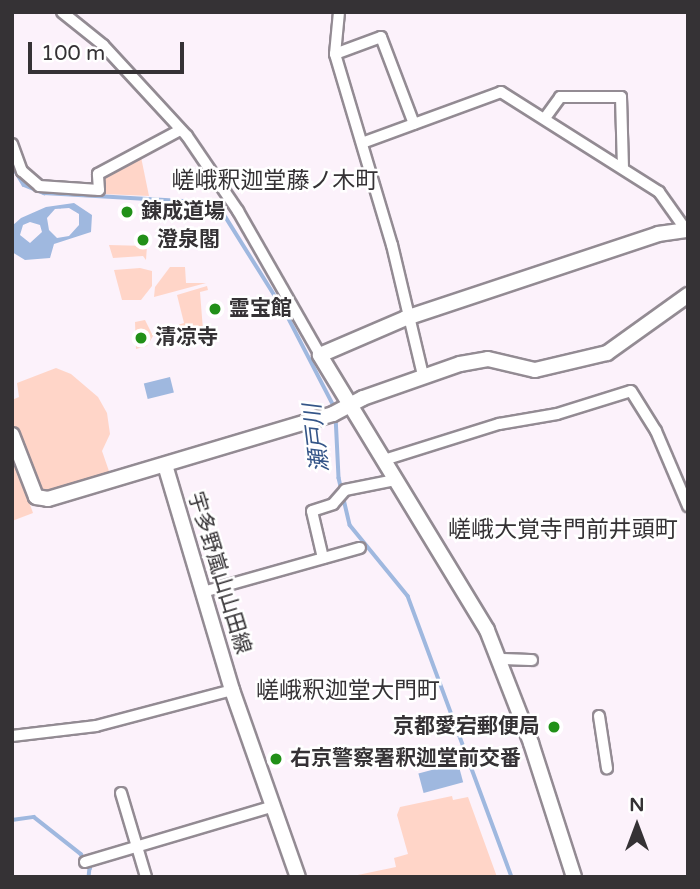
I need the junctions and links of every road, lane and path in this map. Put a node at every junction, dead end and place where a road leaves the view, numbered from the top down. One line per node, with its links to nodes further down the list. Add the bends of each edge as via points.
1 (62, 12): 6 (street, via 103,45)
2 (338, 12): 3 (street)
3 (335, 54): 5 (street, via 381,37); 7 (street)
4 (545, 118): 5 (street, via 501,92); 9 (street); 9 (street, via 560,97 621,97)
5 (414, 124): 7 (street)
6 (180, 130): 8 (street, via 98,174 99,190 39,186 25,176); 13 (street, via 238,211)
7 (362, 143): 12 (street, via 392,245)
8 (12, 144)
9 (623, 166): 10 (street, via 659,192)
10 (687, 230): 12 (main road, via 666,232)
11 (688, 295): 14 (main road, via 607,353 588,359 535,370 488,359)
12 (407, 318): 13 (main road); 14 (street)
13 (320, 355): 15 (main road)
14 (423, 376): 15 (main road)
15 (341, 409): 17 (main road); 18 (main road)
16 (12, 435): 18 (main road, via 39,499)
17 (384, 460): 19 (main road); 20 (street, via 499,424 588,406 631,391 656,430)
18 (165, 465): 23 (main road, 宇多野嵐山山田線)
19 (395, 480): 22 (street, via 342,493 333,504 312,511); 24 (main road)
20 (688, 506)
21 (360, 548): 22 (street)
22 (323, 558): 23 (street)
23 (203, 592): 26 (main road, 宇多野嵐山山田線)
24 (501, 659): 25 (street); 36 (main road)
25 (532, 660)
26 (232, 690): 28 (street, via 96,726); 31 (main road, 宇多野嵐山山田線)
27 (599, 716): 29 (street)
28 (12, 736)
29 (607, 768)
30 (121, 793): 32 (street)
31 (271, 807): 32 (street); 35 (main road, 宇多野嵐山山田線)
32 (138, 846): 33 (street); 34 (street)
33 (85, 862)
34 (146, 877)
35 (298, 877)
36 (574, 877)

